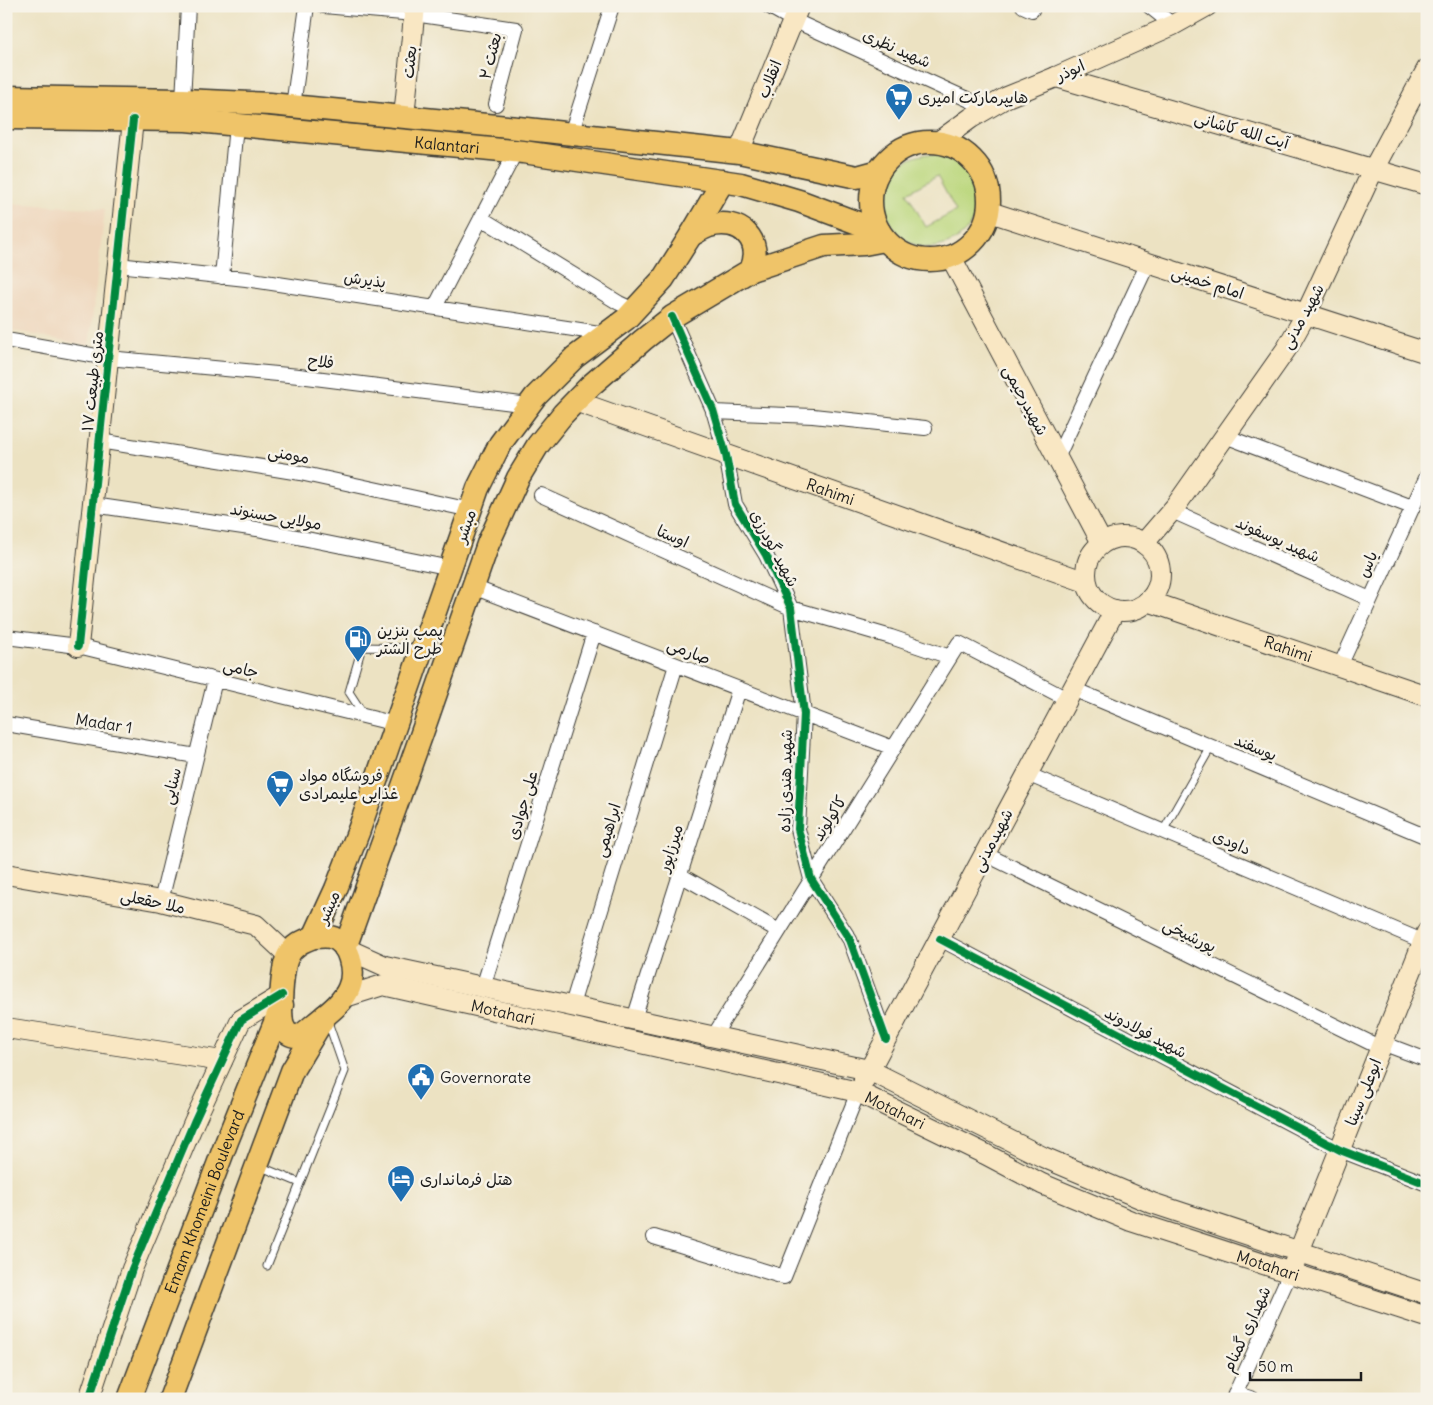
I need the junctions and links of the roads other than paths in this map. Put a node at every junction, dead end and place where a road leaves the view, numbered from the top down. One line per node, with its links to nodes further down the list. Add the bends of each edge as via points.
1 (188, 6): 14 (street)
2 (307, 6): 16 (street)
3 (324, 6): 8 (street)
4 (612, 6): 22 (street)
5 (768, 6): 9 (street, شهید نظری)
6 (1149, 6): 10 (street)
7 (1207, 6): 10 (main road, ابوذر)
8 (415, 10): 15 (street, بعثت ۲, via 516,29); 18 (main road, بعثت)
9 (796, 13): 17 (street, شهید نظری); 25 (main road, انقلاب)
10 (1173, 25): 12 (main road, ابوذر)
11 (1427, 69): 26 (main road, شهید مدنی)
12 (1056, 77): 17 (main road, ابوذر); 26 (main road, آیت الله کاشانی)
13 (6, 97): 14 (main road, Kalantari)
14 (183, 100): 16 (main road, Kalantari)
15 (496, 104)
16 (293, 106): 18 (main road, Kalantari)
17 (987, 108): 23 (main road, ابوذر)
18 (404, 117): 22 (main road, Kalantari)
19 (6, 118): 20 (main road, Kalantari)
20 (133, 120): 21 (main road, Kalantari); 36 (main road, ۱۷ متری طبیعت)
21 (236, 124): 24 (main road, Kalantari); 38 (street)
22 (571, 134): 25 (main road, Kalantari)
23 (938, 142): 27 (main road, via 921,142 904,148); 30 (main road, via 957,148 984,174 990,192)
24 (516, 152): 28 (main road, Kalantari); 31 (street)
25 (739, 152): 27 (main road, Kalantari, via 857,177)
26 (1374, 168): 29 (main road, آیت الله کاشانی); 41 (main road, شهید مدنی)
27 (879, 171): 33 (main road, via 871,201 873,216)
28 (723, 181): 32 (main road, مبشر); 33 (main road, Kalantari, via 799,201)
29 (1427, 184)
30 (990, 212): 34 (main road, via 982,231 969,247); 35 (main road, امام خمینی)
31 (481, 218): 39 (street); 40 (street)
32 (692, 235): 37 (main road, via 709,226 728,224 738,227 748,234 756,248); 40 (main road, مبشر, via 663,279)
33 (882, 235): 34 (main road, via 898,252 915,259 933,261); 37 (main road, via 864,244 824,246)
34 (951, 257): 54 (main road, شهیدرحیمی)
35 (1148, 263): 41 (main road, امام خمینی); 54 (street)
36 (118, 266): 38 (street, پذیرش); 46 (main road, ۱۷ متری طبیعت)
37 (751, 270): 42 (main road)
38 (222, 277): 39 (street, پذیرش)
39 (435, 307): 43 (street, پذیرش)
40 (634, 310): 43 (main road, مبشر)
41 (1306, 314): 45 (main road, امام خمینی); 51 (main road, شهید مدنی)
42 (672, 317): 47 (main road); 49 (street, شهید گودرزی)
43 (606, 334): 48 (main road, مبشر, via 575,358)
44 (6, 340): 46 (street, فلاح)
45 (1427, 353)
46 (108, 358): 48 (street, فلاح, via 299,376); 52 (main road, ۱۷ متری طبیعت)
47 (575, 402): 53 (main road, Rahimi); 65 (main road, via 538,445 518,478 488,544)
48 (529, 405): 59 (main road, مبشر, via 500,444)
49 (713, 412): 50 (street, via 813,416); 53 (street, شهید گودرزی)
50 (925, 428)
51 (1225, 436): 57 (street); 60 (main road, شهید مدنی)
52 (100, 441): 58 (main road, ۱۷ متری طبیعت); 59 (street, مومنی, via 300,473)
53 (726, 455): 64 (main road, Rahimi); 68 (street, شهید گودرزی, via 735,504 766,556)
54 (1057, 458): 61 (main road, شهیدرحیمی)
55 (1427, 476): 57 (street, یاس)
56 (541, 495): 68 (street, اوستا)
57 (1419, 500): 66 (street, یاس)
58 (93, 504): 63 (street, مولایی حسنوند, via 257,529); 73 (main road, ۱۷ متری طبیعت)
59 (470, 510): 63 (main road, مبشر)
60 (1172, 512): 62 (main road, شهید مدنی); 66 (street, شهید یوسفوند)
61 (1102, 543): 62 (main road, via 1123,536); 64 (main road, via 1088,560)
62 (1144, 543): 67 (main road, via 1158,560 1160,571 1155,593)
63 (451, 568): 74 (main road, مبشر)
64 (1086, 582): 69 (main road, via 1096,600)
65 (473, 587): 70 (street, صارمی); 101 (main road)
66 (1370, 599): 77 (street, یاس)
67 (1148, 601): 69 (main road, via 1127,611); 77 (main road, Rahimi)
68 (791, 608): 75 (street, اوستا); 82 (street, شهید گودرزی)
69 (1115, 610): 80 (main road, شهیدمدنی)
70 (594, 633): 76 (street, صارمی); 103 (street, علی جوادی)
71 (6, 638): 73 (street, جامی)
72 (959, 643): 75 (street, کاکولوند); 80 (street, یوسفند)
73 (78, 646): 78 (street, جامی)
74 (423, 648): 83 (lane, via 362,648 350,692); 85 (main road, مبشر)
75 (950, 657): 87 (street, کاکولوند)
76 (676, 665): 79 (street, صارمی); 106 (street, ابراهیمی)
77 (1340, 666): 81 (main road, Rahimi)
78 (215, 680): 83 (street, جامی); 88 (street, سنایی)
79 (739, 689): 82 (street, صارمی); 94 (street, میرزاپور)
80 (1070, 694): 86 (street, یوسفند); 89 (main road, شهیدمدنی)
81 (1427, 696)
82 (804, 714): 87 (street, صارمی); 95 (street, شهید هندی زاده, via 798,829)
83 (365, 716): 85 (street, جامی)
84 (6, 724): 88 (street, Madar 1)
85 (396, 724): 98 (main road, مبشر, via 343,872)
86 (1212, 747): 90 (lane); 91 (street, یوسفند)
87 (893, 748): 95 (street, کاکولوند)
88 (196, 756): 96 (street, سنایی)
89 (1027, 774): 90 (street, داودی); 92 (main road, شهیدمدنی)
90 (1163, 831): 100 (street, داودی)
91 (1427, 837)
92 (985, 854): 99 (main road, شهیدمدنی); 112 (street, پورشیخی)
93 (6, 874): 96 (main road, ملا حقعلی)
94 (680, 875): 97 (street); 108 (street, میرزاپور)
95 (811, 879): 97 (street, کاکولوند); 111 (street, شهید هندی زاده, via 850,940)
96 (160, 901): 102 (main road, ملا حقعلی, via 256,925)
97 (779, 931): 110 (street, کاکولوند)
98 (314, 937): 101 (main road, via 331,937); 102 (main road, via 300,942)
99 (940, 939): 111 (main road, شهیدمدنی); 117 (street, شهید فولادوند)
100 (1425, 939): 112 (main road, ابوعلی سینا)
101 (344, 948): 103 (main road, Motahari, via 385,966); 104 (main road, via 353,972 349,989)
102 (288, 955): 105 (main road, via 283,970)
103 (483, 987): 106 (main road, Motahari)
104 (342, 998): 107 (main road); 116 (main road, Motahari, via 383,985)
105 (282, 1000): 107 (main road, via 283,1028 289,1034 303,1034); 114 (main road, via 241,1020); 129 (main road, Emam Khomeini Boulevard)
106 (572, 1006): 108 (main road, Motahari)
107 (325, 1016): 118 (main road, via 292,1070); 119 (lane, via 345,1070)
108 (634, 1019): 110 (main road, Motahari)
109 (6, 1028): 114 (main road)
110 (713, 1037): 115 (main road, Motahari)
111 (886, 1039): 115 (main road, شهیدمدنی)
112 (1382, 1045): 113 (street, پورشیخی); 117 (main road, ابوعلی سینا)
113 (1427, 1060)
114 (222, 1061): 128 (main road, via 132,1269)
115 (870, 1070): 116 (main road, شهیدمدنی); 122 (main road, Motahari, via 1061,1164 1152,1203)
116 (858, 1092): 121 (street, via 784,1277); 124 (main road, Motahari, via 1042,1184 1094,1206 1169,1235)
117 (1340, 1150): 120 (street, شهید فولادوند); 122 (main road, ابوعلی سینا)
118 (257, 1165): 119 (lane); 130 (main road)
119 (300, 1184): 123 (lane)
120 (1427, 1184)
121 (654, 1237)
122 (1299, 1253): 124 (main road, ابوعلی سینا); 125 (main road, Motahari)
123 (267, 1266)
124 (1290, 1273): 126 (main road, Motahari); 127 (street, شهداری گمنام)
125 (1427, 1294)
126 (1427, 1317)
127 (1234, 1396): 131 (street)
128 (89, 1399)
129 (130, 1399)
130 (170, 1399)
131 (1253, 1399)

